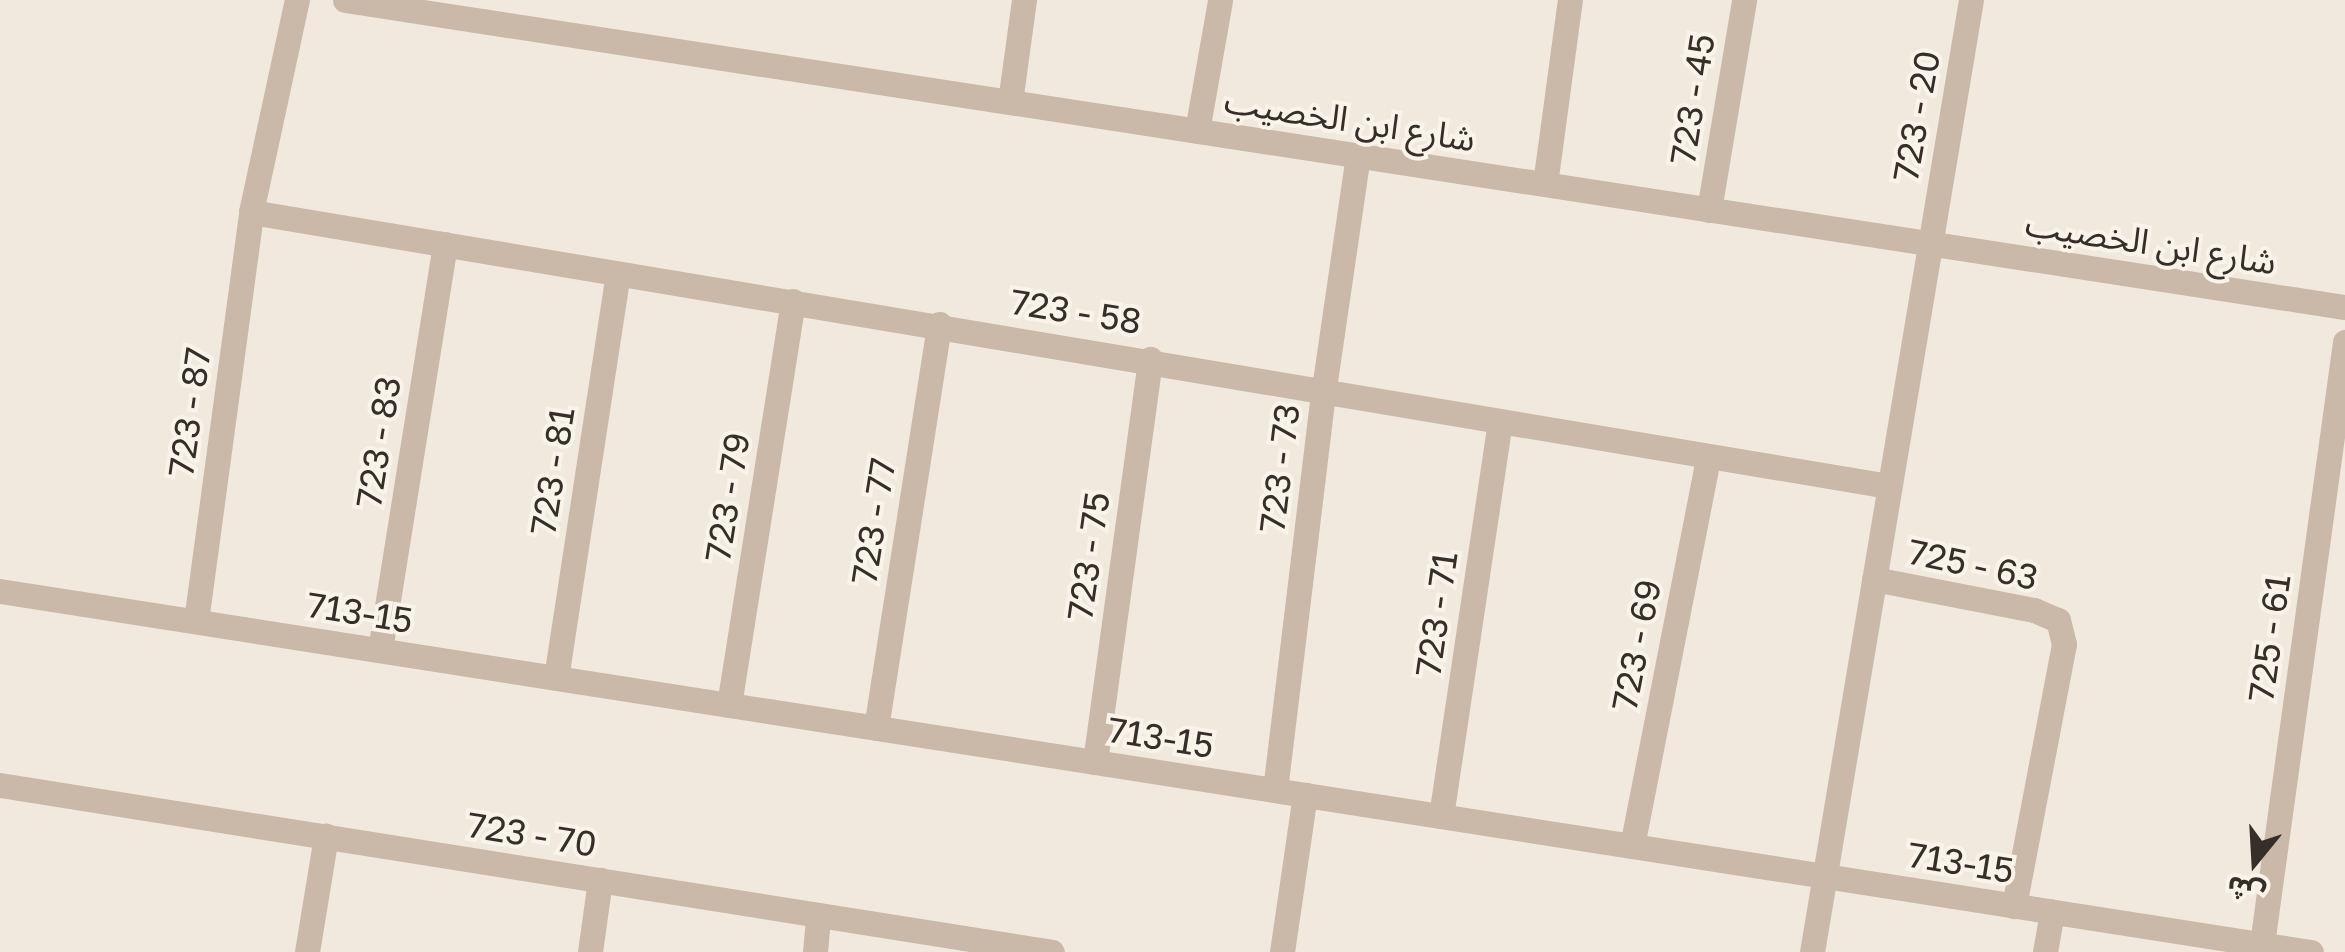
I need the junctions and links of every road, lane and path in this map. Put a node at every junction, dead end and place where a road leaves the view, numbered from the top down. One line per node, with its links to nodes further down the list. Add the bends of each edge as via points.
1 (297, 0): 14 (street, 723 - 87)
2 (344, 0): 8 (street, شارع ابن الخصيب)
3 (1024, 0): 9 (street)
4 (1220, 0): 10 (street)
5 (1570, 0): 12 (street)
6 (1744, 0): 13 (street, 723 - 45)
7 (1971, 0): 16 (street, 723 - 20)
8 (489, 11): 9 (street, شارع ابن الخصيب)
9 (1010, 102): 10 (street, شارع ابن الخصيب)
10 (1197, 131): 11 (street, شارع ابن الخصيب)
11 (1358, 156): 12 (street, شارع ابن الخصيب); 23 (street, 723 - 73)
12 (1545, 184): 13 (street, شارع ابن الخصيب)
13 (1709, 210): 16 (street, شارع ابن الخصيب)
14 (250, 212): 15 (street, 723 - 58); 29 (street, 723 - 87)
15 (446, 244): 17 (street, 723 - 58); 30 (street, 723 - 83)
16 (1930, 244): 19 (street, شارع ابن الخصيب); 26 (street, 723 - 20)
17 (618, 274): 18 (street, 723 - 58); 31 (street, 723 - 81)
18 (793, 301): 20 (street, 723 - 58); 32 (street, 723 - 79)
19 (2345, 308)
20 (938, 324): 22 (street, 723 - 58); 33 (street, 723 - 77)
21 (2345, 342): 47 (street, 725 - 61)
22 (1150, 359): 23 (street, 723 - 58); 34 (street, 723 - 75)
23 (1324, 388): 24 (street, 723 - 58); 36 (street, 723 - 73)
24 (1500, 423): 25 (street, 723 - 58); 38 (street, 723 - 71)
25 (1708, 458): 26 (street, 723 - 58); 40 (street, 723 - 69)
26 (1890, 486): 27 (street, 723 - 20)
27 (1874, 578): 41 (street, 723 - 20); 43 (street, 725 - 63, via 2058,620 2064,644)
28 (0, 591): 29 (street, 713-15)
29 (196, 622): 30 (street, 713-15)
30 (380, 650): 31 (street, 713-15)
31 (556, 678): 32 (street, 713-15)
32 (729, 705): 33 (street, 713-15)
33 (876, 728): 34 (street, 713-15)
34 (1096, 762): 36 (street, 713-15)
35 (0, 784): 39 (street, 723 - 70)
36 (1275, 790): 37 (street, 713-15)
37 (1305, 795): 38 (street, 713-15); 52 (street)
38 (1441, 816): 40 (street, 713-15)
39 (326, 836): 42 (street, 723 - 70); 48 (street)
40 (1632, 846): 41 (street, 713-15)
41 (1824, 876): 43 (street, 713-15); 53 (street, 723 - 20)
42 (600, 880): 45 (street, 723 - 70); 49 (street)
43 (2014, 906): 44 (street, 713-15)
44 (2052, 912): 46 (street, 713-15); 54 (street)
45 (818, 915): 50 (street); 51 (street, 723 - 70)
46 (2209, 944): 47 (street, 713-15)
47 (2262, 944): 55 (street, 713-15)
48 (307, 952)
49 (590, 952)
50 (814, 952)
51 (1052, 952)
52 (1282, 952)
53 (1812, 952)
54 (2044, 952)
55 (2311, 952)

